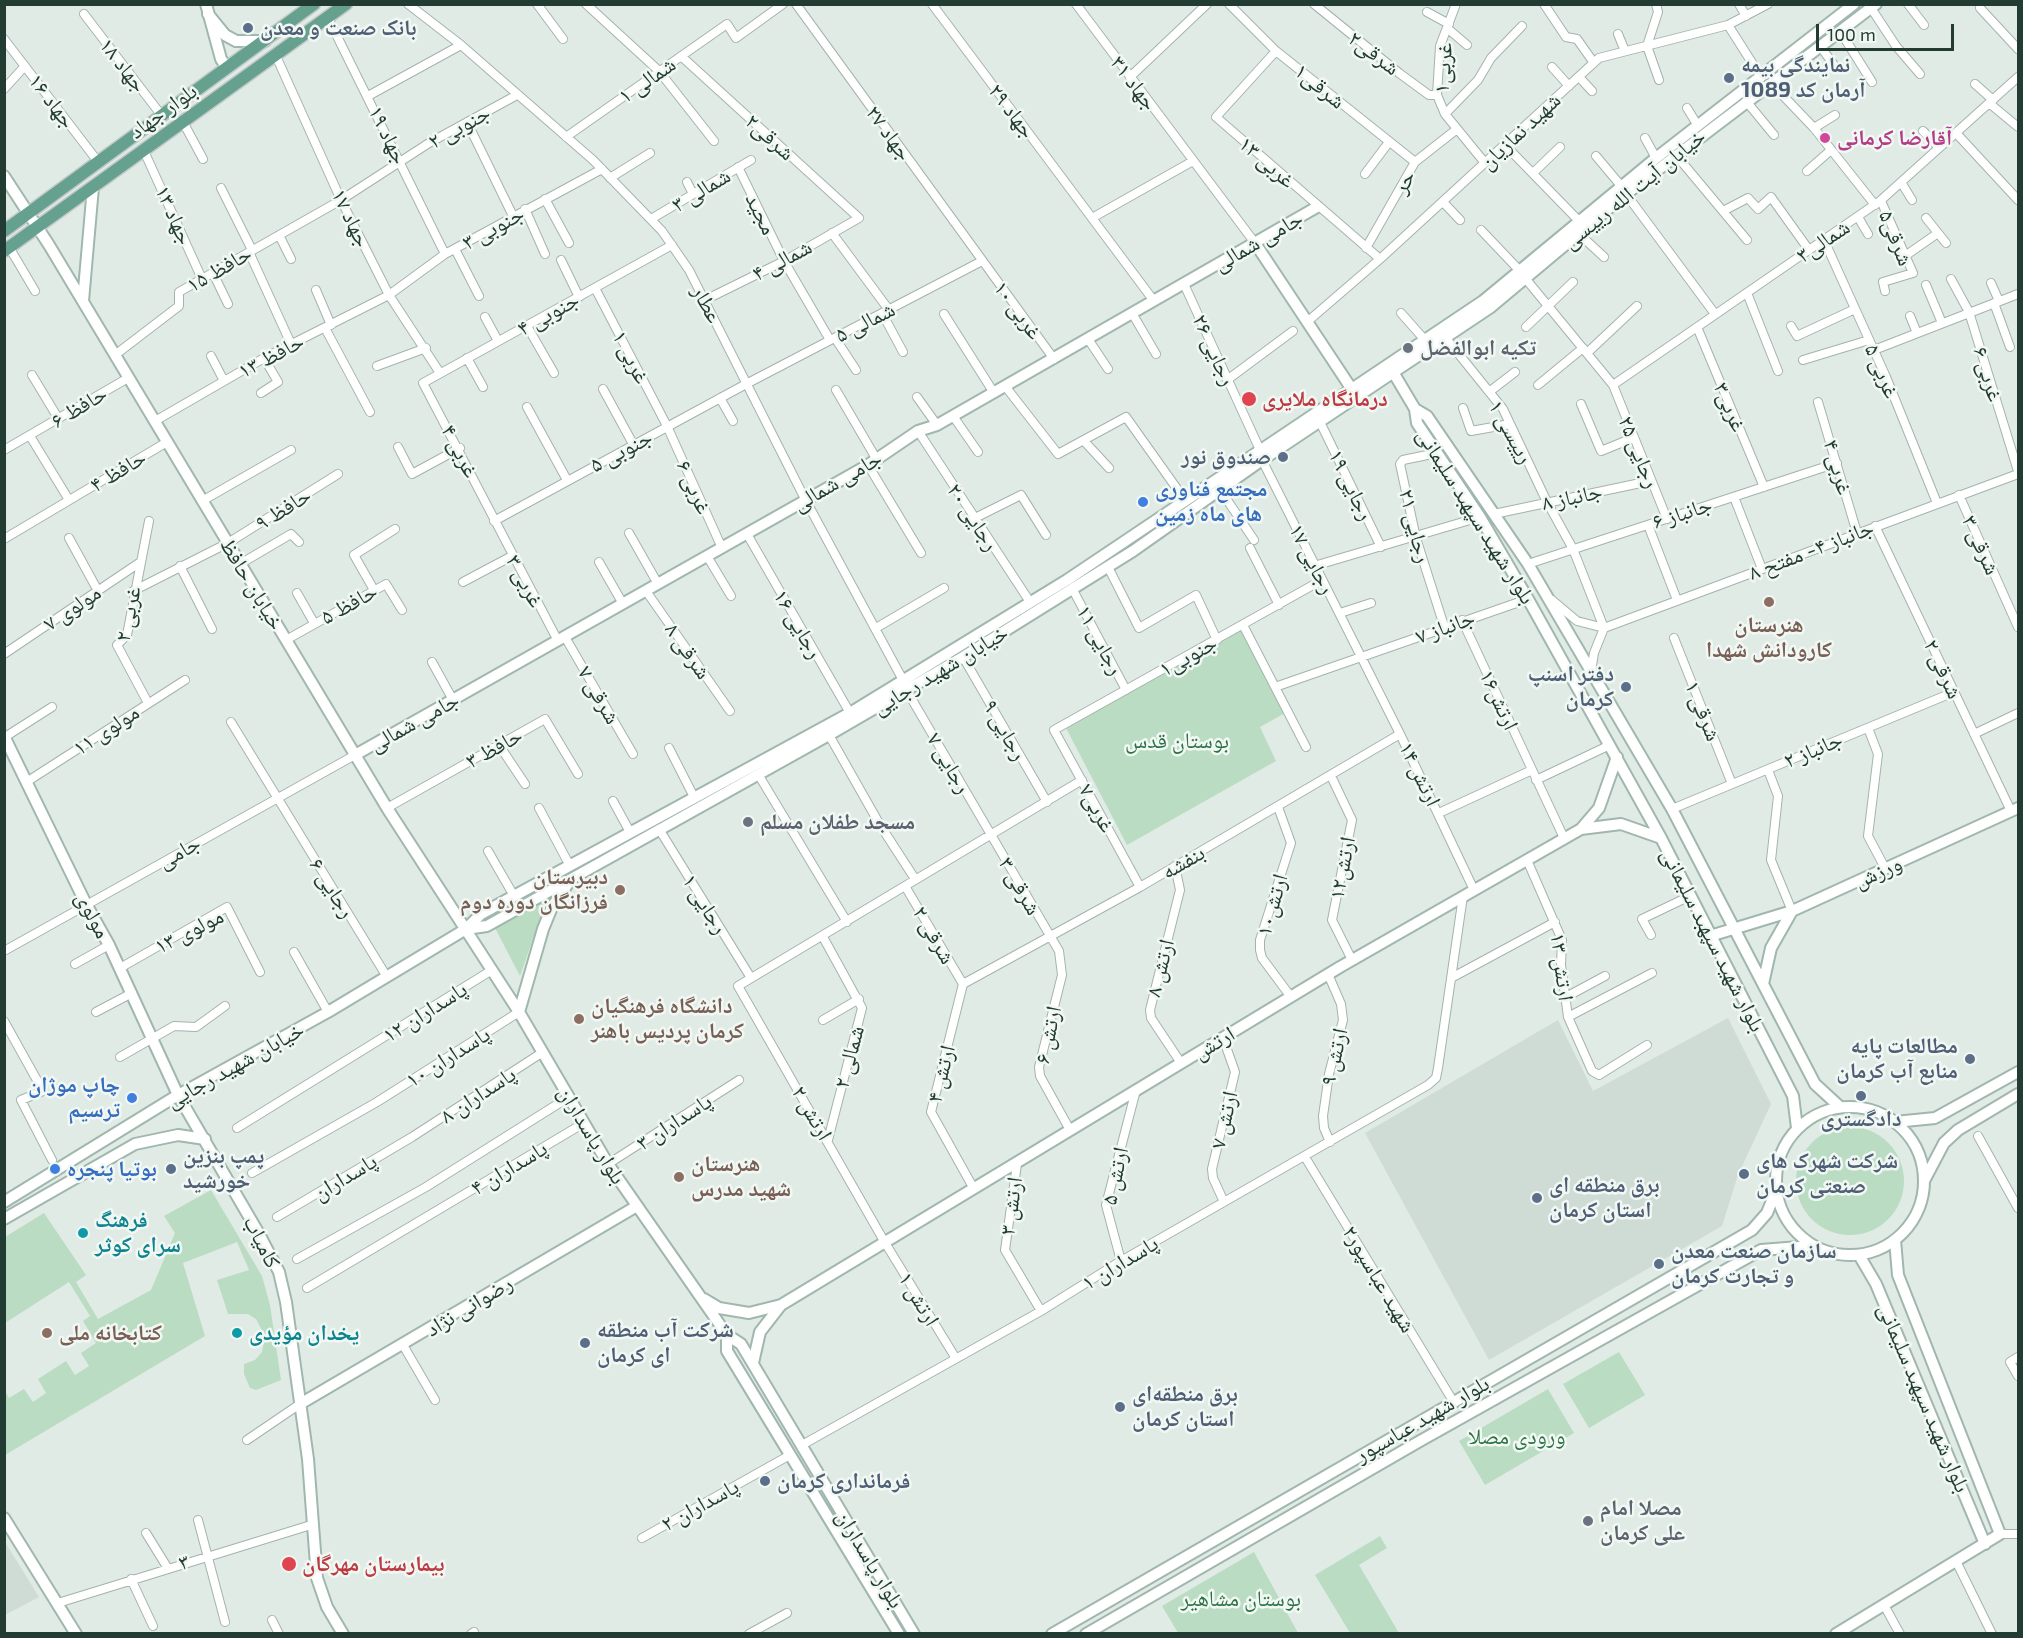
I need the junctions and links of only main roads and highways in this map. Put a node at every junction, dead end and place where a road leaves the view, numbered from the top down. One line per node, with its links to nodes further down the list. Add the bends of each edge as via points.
1 (314, 4): 6 (main road, بلوار جهاد)
2 (346, 4): 12 (main road, بلوار جهاد)
3 (1854, 4): 7 (main road, خیابان آیت الله رییسی)
4 (1873, 6): 9 (main road, خیابان آیت الله رییسی)
5 (207, 9): 8 (main road, via 225,36 236,41); 10 (main road)
6 (299, 9): 8 (main road, بلوار جهاد)
7 (1812, 36): 9 (main road); 13 (main road, خیابان آیت الله رییسی, via 1656,158)
8 (265, 41): 10 (main road, بلوار جهاد)
9 (1820, 46): 13 (main road, خیابان آیت الله رییسی)
10 (227, 68): 15 (main road, بلوار جهاد, via 99,163)
11 (4, 176): 15 (main road, خیابان حافظ)
12 (93, 188): 17 (main road, بلوار جهاد); 21 (main road)
13 (1624, 191): 20 (main road, خیابان آیت الله رییسی)
14 (1317, 207): 18 (main road, جامی شمالی)
15 (25, 210): 16 (main road, بلوار جهاد); 17 (main road, خیابان حافظ)
16 (4, 231)
17 (41, 232): 19 (main road, بلوار جهاد); 21 (main road, خیابان حافظ)
18 (1255, 243): 23 (main road); 31 (main road, جامی شمالی, via 937,425 918,431 873,462)
19 (7, 249)
20 (1523, 274): 22 (main road, خیابان آیت الله رییسی, via 1424,339); 22 (main road, خیابان آیت الله رییسی, via 1491,307)
21 (83, 302): 31 (main road, خیابان حافظ)
22 (1389, 367): 23 (main road, خیابان شهید رجایی); 24 (main road); 25 (main road, خیابان شهید رجایی, via 1320,422)
23 (1351, 388): 25 (main road, خیابان شهید رجایی)
24 (1415, 409): 32 (main road, بلوار شهید سپهبد سلیمانی, via 1417,423 1480,517); 39 (main road, بلوار شهید سپهبد سلیمانی, via 1427,416 1528,564 1672,809)
25 (1261, 455): 26 (main road, خیابان شهید رجایی); 27 (main road, خیابان شهید رجایی, via 1221,491)
26 (1128, 540): 27 (main road); 28 (main road, خیابان شهید رجایی)
27 (1133, 551): 28 (main road, خیابان شهید رجایی, via 963,657)
28 (905, 686): 30 (main road, خیابان شهید رجایی, via 850,713); 30 (main road, خیابان شهید رجایی, via 829,735)
29 (5, 736): 45 (main road, مولوی)
30 (789, 752): 36 (main road, خیابان شهید رجایی, via 758,774); 38 (main road, خیابان شهید رجایی, via 630,832 481,914)
31 (355, 755): 38 (main road, خیابان حافظ)
32 (1617, 758): 34 (main road, ارتش, via 1599,808); 35 (main road, بلوار شهید سپهبد سلیمانی)
33 (2015, 809): 37 (main road, ورزش)
34 (1581, 829): 35 (main road, via 1621,824); 59 (main road, ارتش, via 1328,974)
35 (1661, 838): 40 (main road, بلوار شهید سپهبد سلیمانی)
36 (570, 881): 38 (main road, خیابان شهید رجایی, via 487,926); 42 (main road, via 543,929)
37 (1792, 911): 39 (main road, ورزش); 41 (main road, via 1771,948)
38 (466, 929): 42 (main road, بلوار پاسداران); 45 (main road, خیابان شهید رجایی)
39 (1734, 929): 40 (main road, ورزش); 41 (main road, بلوار شهید سپهبد سلیمانی)
40 (1710, 936): 48 (main road, بلوار شهید سپهبد سلیمانی, via 1793,1096)
41 (1763, 984): 46 (main road, بلوار شهید سپهبد سلیمانی, via 1815,1084)
42 (519, 1012): 53 (main road, بلوار پاسداران)
43 (2019, 1072): 47 (main road, via 1935,1118)
44 (2019, 1094): 50 (main road, via 1944,1143)
45 (178, 1095): 49 (main road, کامیاب); 52 (main road, خیابان شهید رجایی)
46 (1840, 1107): 47 (main road, via 1869,1109); 48 (main road, via 1821,1112)
47 (1895, 1122): 50 (main road, via 1918,1153)
48 (1797, 1128): 51 (main road, via 1778,1161)
49 (205, 1139): 54 (main road, خیابان شهید رجایی, via 178,1135 135,1144); 62 (main road, کامیاب, via 279,1272)
50 (1924, 1181): 55 (main road, via 1918,1210)
51 (1776, 1191): 56 (main road, via 1790,1226); 63 (main road, بلوار شهید عباسپور, via 1767,1213 1752,1230)
52 (4, 1202)
53 (637, 1206): 58 (main road, بلوار پاسداران); 62 (main road, رضوانی نژاد)
54 (4, 1219)
55 (1895, 1240): 57 (main road); 66 (main road, بلوار شهید سپهبد سلیمانی, via 1898,1275 2000,1534)
56 (1812, 1246): 57 (main road, via 1840,1255); 64 (main road, بلوار شهید عباسپور, via 1761,1250)
57 (1859, 1255): 66 (main road, بلوار شهید سپهبد سلیمانی, via 1876,1284)
58 (701, 1297): 59 (main road, via 719,1308 749,1313); 60 (main road, بلوار پاسداران)
59 (781, 1305): 61 (main road, via 760,1332)
60 (727, 1335): 61 (main road, بلوار پاسداران, via 741,1344); 72 (main road, بلوار پاسداران, via 727,1351)
61 (753, 1363): 73 (main road, بلوار پاسداران)
62 (300, 1404): 71 (main road, کامیاب, via 317,1578)
63 (1412, 1425): 64 (main road); 67 (main road, بلوار شهید عباسپور)
64 (1420, 1441): 68 (main road, بلوار شهید عباسپور)
65 (4, 1518): 70 (main road)
66 (1985, 1544): 69 (main road)
67 (1126, 1588): 68 (main road); 74 (main road, بلوار شهید عباسپور)
68 (1137, 1604): 75 (main road, بلوار شهید عباسپور)
69 (1847, 1630): 76 (main road)
70 (76, 1634)
71 (342, 1634)
72 (898, 1634)
73 (914, 1634)
74 (1052, 1634)
75 (1086, 1634)
76 (1836, 1634)

